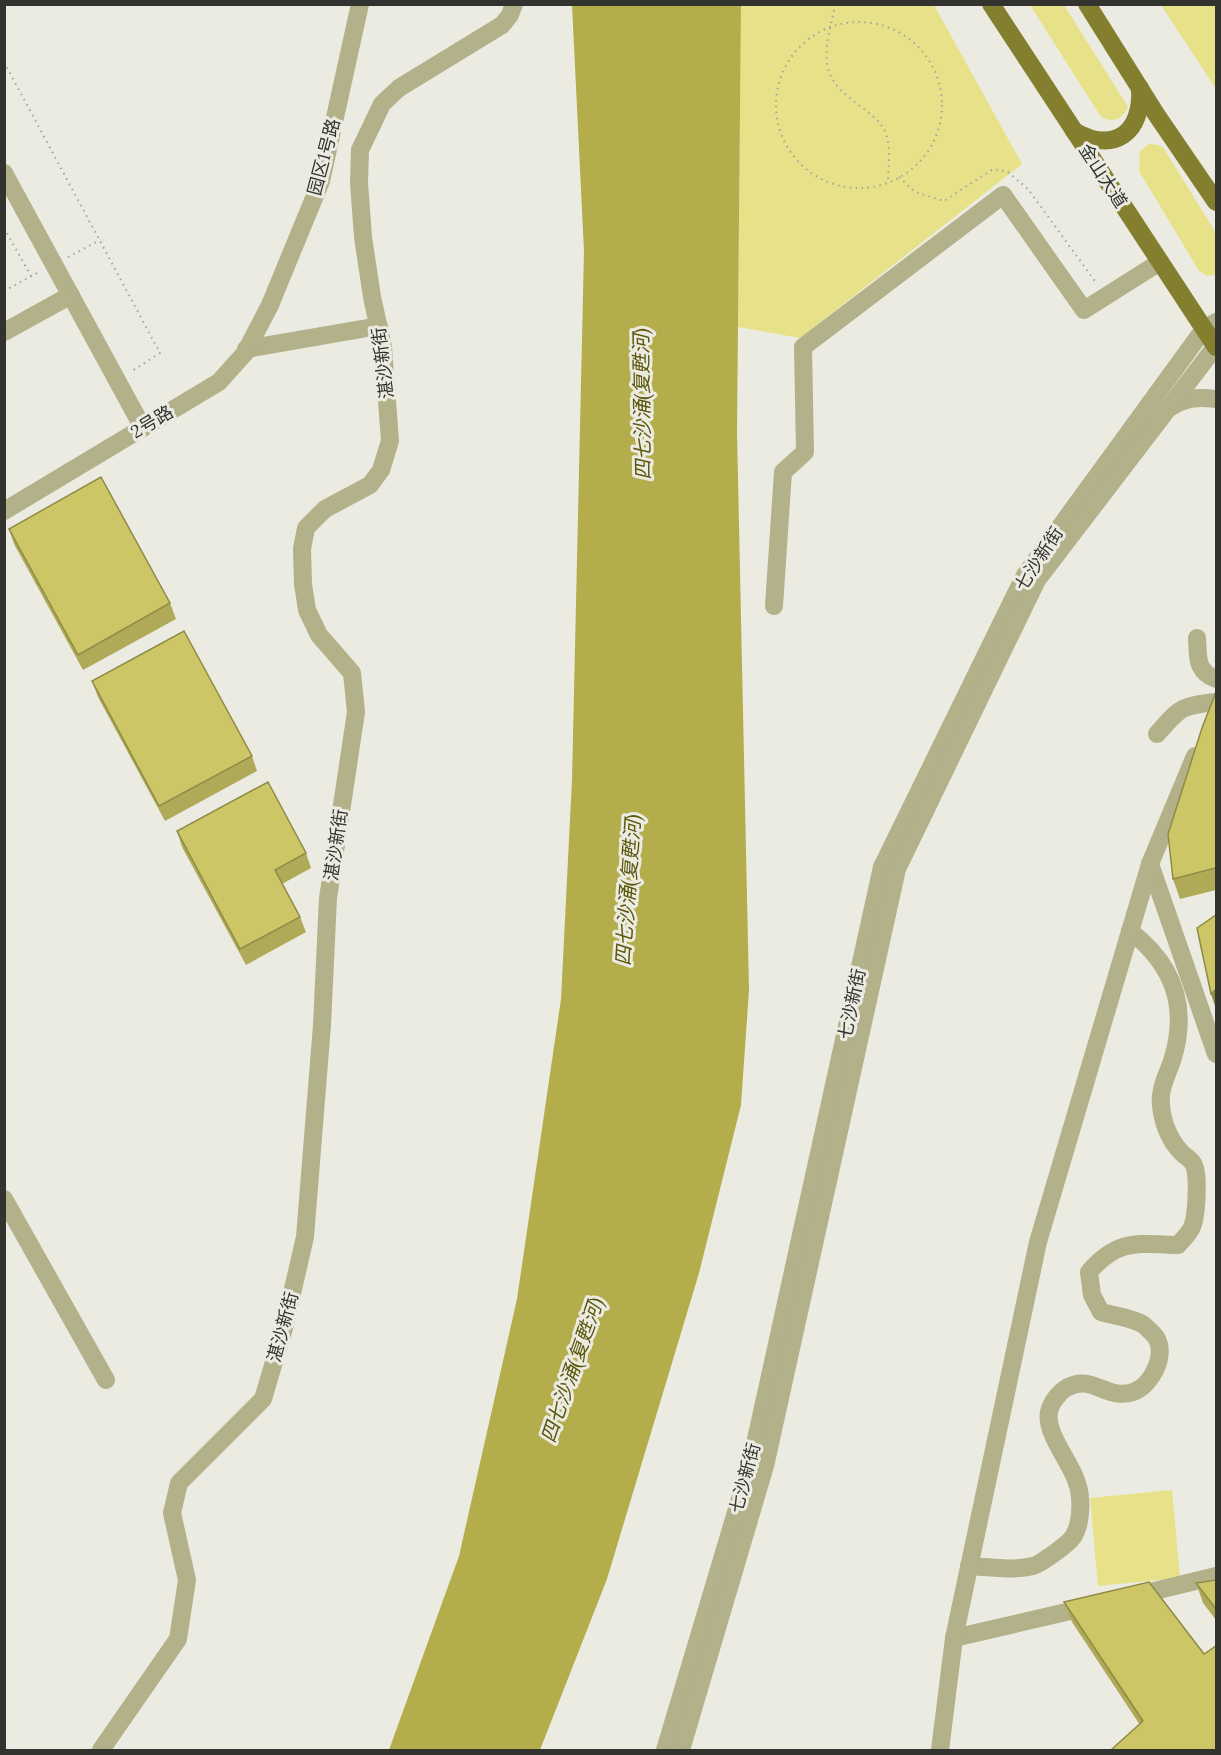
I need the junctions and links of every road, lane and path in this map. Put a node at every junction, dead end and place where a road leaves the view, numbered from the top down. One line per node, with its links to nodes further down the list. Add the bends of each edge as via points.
1 (360, 4): 17 (street, 园区1号路, via 321,181)
2 (514, 4): 19 (street, 湛沙新街, via 502,25 399,88 382,104 360,150 359,183 368,272)
3 (835, 4): 6 (path)
4 (991, 4): 9 (main road, 金山大道)
5 (1087, 4): 8 (main road)
6 (831, 26): 11 (path, via 826,56 834,84 881,125 887,138); 11 (path, via 808,39 791,58 780,81 776,107 781,133 794,156 813,174 836,185 862,188); 11 (path, via 860,21 888,26 913,41 932,63 942,90 942,120 932,147 913,169)
7 (4, 62): 23 (path, via 160,353)
8 (1140, 88): 9 (main road, via 1138,118 1116,139 1087,139); 12 (main road)
9 (1074, 131): 14 (main road, 金山大道)
10 (4, 173): 16 (street)
11 (888, 183)
12 (1216, 202)
13 (4, 228): 15 (path)
14 (1160, 262): 18 (main road, 金山大道); 28 (street, via 1084,310 1003,195 803,347 805,452 783,472)
15 (31, 276)
16 (71, 296): 20 (street); 23 (street)
17 (270, 305): 22 (street, 2号路)
18 (1210, 325): 21 (main road, 金山大道); 44 (street, 七沙新街, via 1025,575 882,867 751,1462)
19 (379, 326): 22 (street); 43 (street, 湛沙新街, via 390,441 381,470 370,484 325,509 306,528 302,549 307,610 319,635 352,674 356,712 328,898 305,1237 263,1399 179,1483 172,1513 187,1580 178,1639)
20 (4, 332)
21 (1216, 347): 25 (street, 七沙新街)
22 (246, 349): 26 (street, 2号路, via 219,382)
23 (117, 381): 26 (street)
24 (1216, 399): 25 (street, via 1182,400)
25 (1167, 410): 45 (street, 七沙新街, via 1037,580 897,869 765,1466)
26 (143, 428): 27 (street, 2号路)
27 (4, 511)
28 (774, 606)
29 (1197, 638): 30 (street, via 1199,664)
30 (1216, 680)
31 (1216, 701): 32 (street); 33 (street, via 1188,705)
32 (1209, 720)
33 (1157, 734)
34 (1203, 738): 35 (street)
35 (1150, 864): 36 (street); 37 (street)
36 (1130, 931): 40 (street, via 1038,1242); 40 (street, via 1166,970 1179,1006 1173,1058 1160,1101 1170,1138 1195,1167 1193,1225 1178,1245 1122,1246 1101,1258 1089,1272 1092,1295 1101,1312 1143,1324 1157,1340 1159,1354 1147,1385 1133,1392 1118,1395 1082,1383 1068,1387 1055,1398 1049,1413 1052,1431 1077,1483 1079,1514 1073,1537 1035,1566)
37 (1216, 1054)
38 (4, 1199): 39 (street)
39 (106, 1380)
40 (969, 1566): 42 (street)
41 (1216, 1576): 42 (street)
42 (954, 1638): 46 (street)
43 (101, 1750)
44 (665, 1750)
45 (681, 1750)
46 (940, 1750)

